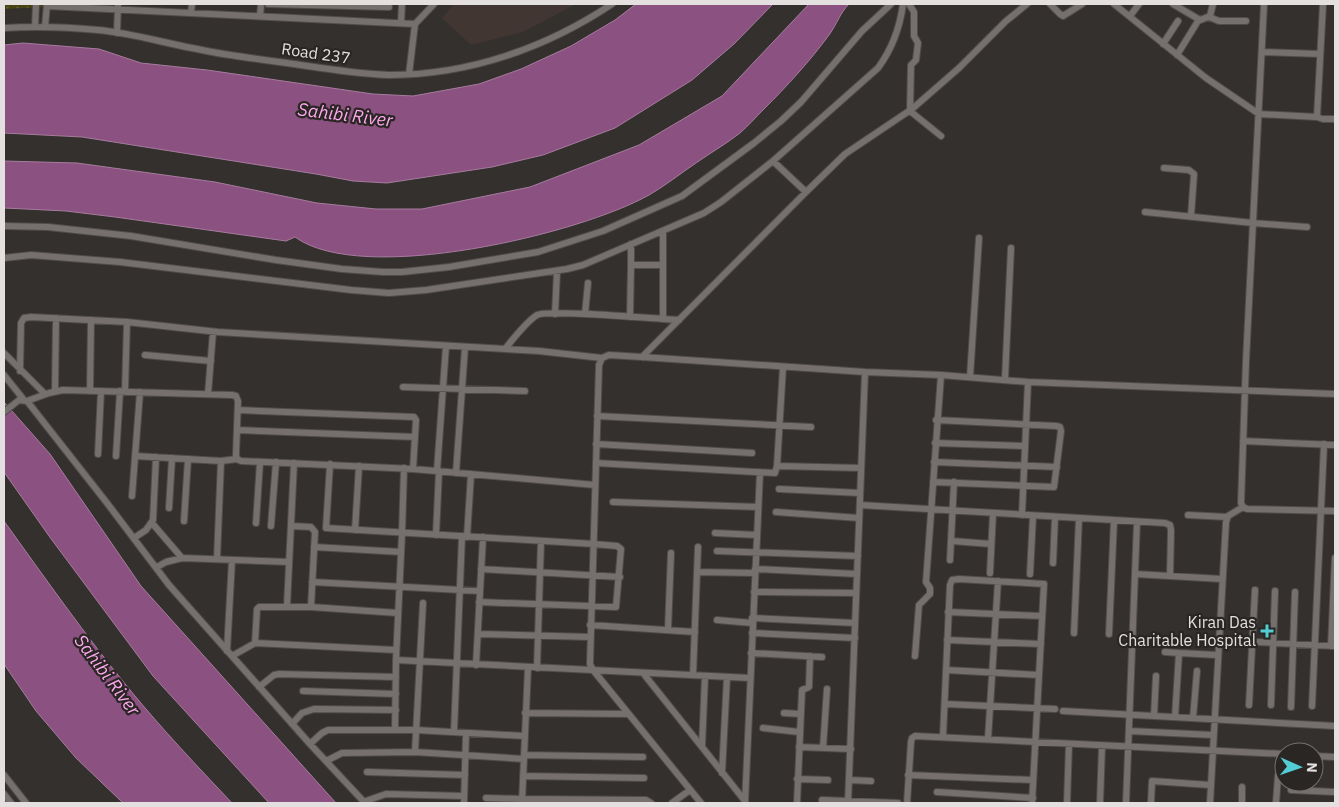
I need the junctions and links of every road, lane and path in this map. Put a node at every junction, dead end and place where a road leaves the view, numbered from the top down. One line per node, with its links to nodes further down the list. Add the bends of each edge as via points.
1 (36, 4): 34 (street)
2 (192, 4): 24 (street)
3 (261, 4): 25 (street)
4 (268, 4): 21 (street)
5 (402, 4): 32 (street)
6 (434, 4): 33 (street)
7 (612, 4): 42 (street, Road 237, via 573,28 522,51 455,70)
8 (891, 4): 54 (street, via 862,31 781,121 682,196 617,226 538,252 449,268 383,272 276,260 131,236)
9 (903, 4): 48 (street, via 896,36 878,68)
10 (909, 4): 43 (street, via 914,12 914,36 918,43 916,60 911,65)
11 (1027, 4): 43 (street)
12 (1050, 4): 13 (street, via 1063,16)
13 (1082, 4)
14 (1114, 4): 26 (street)
15 (1139, 4): 26 (street)
16 (1173, 4): 29 (street)
17 (1213, 4): 27 (street)
18 (1264, 4): 39 (street)
19 (1323, 4): 40 (street)
20 (47, 5): 22 (street); 35 (street)
21 (334, 5): 23 (street); 28 (street)
22 (118, 6): 24 (street); 37 (street)
23 (389, 7)
24 (191, 12): 25 (street)
25 (260, 16): 28 (street)
26 (1130, 16): 38 (street)
27 (1209, 17): 29 (street); 31 (street, via 1219,21)
28 (334, 20): 32 (street)
29 (1200, 20): 41 (street)
30 (1178, 21): 38 (street)
31 (1246, 21)
32 (401, 23): 33 (street)
33 (415, 24): 42 (street)
34 (35, 27): 35 (street, Road 237); 36 (street, Road 237)
35 (45, 27): 37 (street, Road 237)
36 (4, 28)
37 (117, 33): 42 (street, Road 237, via 211,52 337,70)
38 (1164, 44): 41 (street)
39 (1262, 52): 40 (street); 44 (street)
40 (1320, 54): 45 (street)
41 (1177, 55): 44 (street)
42 (409, 74)
43 (910, 111): 47 (street); 50 (street, via 845,154)
44 (1259, 114): 45 (street); 53 (street)
45 (1317, 117): 46 (street)
46 (1335, 119)
47 (941, 136)
48 (773, 161): 50 (street); 56 (street, via 704,213)
49 (1164, 168): 52 (street, via 1189,170 1194,174)
50 (806, 192): 71 (street)
51 (1145, 212): 52 (street)
52 (1191, 216): 53 (street)
53 (1253, 223): 55 (street); 93 (street)
54 (4, 226)
55 (1307, 227)
56 (663, 231): 58 (street); 62 (street)
57 (979, 238): 87 (street)
58 (631, 244): 61 (street); 63 (street, via 584,265)
59 (1012, 248): 88 (street)
60 (4, 258): 63 (street, via 31,255 120,262 372,293 426,290)
61 (631, 264): 62 (street); 67 (street)
62 (663, 265): 69 (street)
63 (557, 272): 65 (street)
64 (588, 283): 66 (street)
65 (555, 314): 66 (street); 76 (street, via 536,316)
66 (585, 314): 67 (street)
67 (630, 317): 69 (street)
68 (56, 318): 70 (street); 83 (street, via 27,317 22,320); 94 (street)
69 (663, 319): 71 (street)
70 (91, 320): 72 (street); 95 (street)
71 (679, 320): 79 (street)
72 (127, 322): 73 (street); 97 (street)
73 (213, 332): 74 (street); 81 (street)
74 (446, 346): 75 (street); 92 (street)
75 (465, 347): 76 (street); 91 (street)
76 (505, 349): 80 (street)
77 (4, 354): 83 (street)
78 (145, 355): 81 (street)
79 (642, 357): 80 (street); 82 (street)
80 (602, 358): 106 (street)
81 (211, 361): 101 (street)
82 (783, 367): 84 (street); 109 (street)
83 (20, 371): 100 (street)
84 (865, 372): 86 (street); 139 (street)
85 (4, 375): 103 (street)
86 (941, 375): 87 (street); 107 (street)
87 (970, 377): 88 (street)
88 (1004, 379): 89 (street)
89 (1028, 382): 93 (street); 108 (street)
90 (403, 387): 92 (street)
91 (462, 388): 92 (street); 98 (street); 143 (street)
92 (443, 389): 141 (street)
93 (1245, 390): 102 (street); 113 (street)
94 (55, 391): 95 (street); 100 (street)
95 (90, 391): 96 (street)
96 (101, 391): 97 (street); 120 (street)
97 (122, 391): 99 (street); 121 (street)
98 (525, 391)
99 (140, 392): 101 (street); 122 (street)
100 (45, 394): 103 (street)
101 (208, 394): 104 (street, via 234,396 238,399)
102 (1335, 394)
103 (25, 401): 105 (street, via 16,402); 184 (street)
104 (238, 410): 111 (street); 112 (street, via 412,417 416,420)
105 (4, 412)
106 (597, 416): 109 (street); 115 (street)
107 (936, 420): 108 (street); 114 (street)
108 (1026, 424): 118 (street); 137 (street, via 1060,427)
109 (779, 425): 110 (street); 135 (street)
110 (811, 427)
111 (237, 430): 112 (street); 125 (street)
112 (415, 437): 140 (street)
113 (1243, 441): 116 (street); 155 (street)
114 (935, 442): 118 (street); 131 (street)
115 (596, 444): 119 (street); 132 (street)
116 (1324, 444): 117 (street); 159 (street)
117 (1335, 445)
118 (1025, 446): 136 (street)
119 (752, 453)
120 (98, 454)
121 (116, 456)
122 (135, 456): 123 (street); 151 (street)
123 (156, 457): 124 (street); 173 (street)
124 (172, 458): 126 (street); 156 (street)
125 (237, 458): 127 (street); 128 (street, via 244,462)
126 (188, 459): 127 (street); 171 (street)
127 (221, 461): 198 (street)
128 (260, 462): 129 (street); 174 (street)
129 (276, 462): 130 (street); 175 (street)
130 (294, 462): 133 (street); 176 (street)
131 (934, 462): 136 (street); 145 (street)
132 (596, 463): 142 (street); 147 (street)
133 (330, 464): 134 (street); 177 (street, via 326,528)
134 (359, 466): 138 (street); 177 (street)
135 (777, 466): 139 (street); 142 (street, via 775,472)
136 (1024, 466): 137 (street); 148 (street)
137 (1057, 467): 148 (street, via 1054,487)
138 (404, 468): 140 (street); 178 (street)
139 (861, 468): 150 (street)
140 (413, 469): 141 (street)
141 (438, 471): 143 (street); 180 (street)
142 (760, 472): 154 (street)
143 (456, 473): 144 (street)
144 (471, 474): 147 (street); 182 (street)
145 (933, 482): 146 (street); 157 (street)
146 (954, 482): 148 (street); 158 (street)
147 (595, 485): 187 (street)
148 (1023, 486): 163 (street)
149 (779, 489): 150 (street)
150 (860, 493): 153 (street)
151 (132, 496)
152 (613, 502): 154 (street)
153 (860, 505): 157 (street); 168 (street)
154 (758, 507): 181 (street)
155 (1243, 507): 159 (street); 167 (street)
156 (169, 508)
157 (931, 510): 158 (street); 266 (street, via 926,582 930,594 919,605)
158 (953, 511): 162 (street); 186 (street)
159 (1321, 511): 160 (street); 257 (street)
160 (1335, 511)
161 (776, 512): 168 (street)
162 (993, 513): 163 (street); 188 (street)
163 (1022, 515): 165 (street)
164 (1188, 515): 167 (street)
165 (1033, 516): 166 (street); 210 (street)
166 (1055, 517): 169 (street); 202 (street)
167 (1227, 517): 215 (street)
168 (859, 518): 195 (street)
169 (1079, 518): 170 (street); 243 (street)
170 (1114, 520): 172 (street); 245 (street)
171 (184, 521)
172 (1137, 522): 211 (street); 213 (street, via 1170,525)
173 (152, 523): 184 (street); 196 (street)
174 (256, 523)
175 (271, 526)
176 (291, 526): 189 (street, via 314,529); 201 (street)
177 (355, 530): 178 (street)
178 (402, 533): 180 (street); 192 (street)
179 (714, 533): 181 (street)
180 (436, 535): 182 (street)
181 (757, 535): 194 (street)
182 (465, 536): 183 (street); 219 (street)
183 (483, 537): 185 (street); 204 (street)
184 (134, 538): 203 (street)
185 (541, 541): 187 (street); 207 (street)
186 (952, 541): 188 (street); 200 (street)
187 (594, 544): 212 (street); 214 (street, via 620,548)
188 (991, 544): 208 (street)
189 (314, 547): 192 (street); 217 (street)
190 (698, 547): 206 (street)
191 (717, 551): 194 (street)
192 (401, 552): 218 (street)
193 (671, 553): 240 (street)
194 (756, 553): 195 (street); 205 (street)
195 (858, 556): 209 (street)
196 (182, 558): 198 (street); 203 (street)
197 (1335, 558): 258 (street)
198 (217, 559): 199 (street)
199 (232, 560): 201 (street); 261 (street)
200 (950, 560)
201 (289, 562): 229 (street)
202 (1053, 563)
203 (157, 567): 261 (street)
204 (481, 570): 207 (street); 221 (street)
205 (755, 571): 206 (street); 209 (street); 223 (street)
206 (697, 572): 241 (street)
207 (540, 573): 212 (street); 228 (street)
208 (990, 573)
209 (857, 574): 225 (street)
210 (1030, 574)
211 (1135, 574): 213 (street); 304 (street)
212 (593, 576): 214 (street); 230 (street)
213 (1170, 576): 215 (street)
214 (620, 577): 230 (street, via 617,606)
215 (1222, 579): 250 (street)
216 (998, 581): 232 (street, via 952,580); 234 (street); 235 (street, via 1044,584)
217 (312, 582): 218 (street); 231 (street)
218 (400, 586): 219 (street); 233 (street)
219 (460, 590): 221 (street); 270 (street)
220 (1255, 590): 251 (street)
221 (480, 591): 226 (street)
222 (1276, 591): 254 (street)
223 (754, 592): 225 (street); 237 (street)
224 (1295, 592): 256 (street)
225 (856, 593): 238 (street)
226 (479, 602): 228 (street); 244 (street)
227 (423, 603): 269 (street)
228 (539, 604): 230 (street); 246 (street)
229 (287, 606): 231 (street); 252 (street, via 258,607)
230 (591, 606): 239 (street)
231 (311, 607): 233 (street)
232 (948, 612): 234 (street); 249 (street)
233 (398, 613): 259 (street)
234 (996, 615): 235 (street); 253 (street)
235 (1042, 616): 255 (street)
236 (717, 620): 237 (street)
237 (752, 620): 238 (street); 242 (street)
238 (855, 623): 248 (street)
239 (590, 624): 240 (street); 247 (street)
240 (668, 630): 241 (street)
241 (695, 632): 279 (street)
242 (752, 633): 248 (street); 262 (street)
243 (1074, 633)
244 (478, 634): 246 (street); 271 (street)
245 (1109, 634)
246 (538, 635): 247 (street); 273 (street)
247 (590, 637): 274 (street, via 589,661)
248 (855, 638): 330 (street)
249 (947, 640): 253 (street); 275 (street)
250 (1218, 640): 251 (street); 264 (street)
251 (1252, 641): 254 (street); 291 (street)
252 (256, 642): 259 (street); 261 (street)
253 (994, 642): 255 (street); 278 (street)
254 (1273, 642): 256 (street); 292 (street)
255 (1041, 644): 280 (street)
256 (1293, 644): 257 (street); 295 (street)
257 (1315, 645): 258 (street); 294 (street)
258 (1333, 646)
259 (396, 650): 268 (street)
260 (1165, 652): 263 (street)
261 (230, 653): 286 (street)
262 (751, 653): 265 (street); 285 (street)
263 (1179, 653): 264 (street); 306 (street)
264 (1217, 655): 308 (street)
265 (810, 656): 267 (street); 303 (street, via 809,687 802,690)
266 (915, 656)
267 (822, 657)
268 (396, 660): 269 (street); 281 (street)
269 (419, 662): 270 (street); 313 (street)
270 (456, 665): 271 (street); 314 (street)
271 (476, 666): 272 (street)
272 (528, 668): 273 (street); 300 (street)
273 (536, 668): 274 (street)
274 (593, 670): 277 (street); 302 (street)
275 (946, 670): 278 (street); 290 (street)
276 (1196, 671): 307 (street)
277 (643, 673): 279 (street); 327 (street)
278 (993, 673): 280 (street); 293 (street)
279 (693, 675): 282 (street)
280 (1039, 675): 296 (street)
281 (396, 676): 286 (street, via 279,674); 289 (street)
282 (705, 676): 284 (street); 327 (street)
283 (1156, 676): 305 (street)
284 (727, 677): 285 (street); 339 (street)
285 (750, 678): 361 (street)
286 (259, 687): 309 (street)
287 (827, 689): 329 (street)
288 (303, 691): 289 (street)
289 (396, 694): 298 (street)
290 (945, 704): 293 (street); 319 (street)
291 (1248, 705)
292 (1271, 705)
293 (990, 706): 296 (street); 321 (street)
294 (1312, 706)
295 (1291, 707)
296 (1037, 708): 297 (street); 322 (street)
297 (1055, 709)
298 (396, 710): 309 (street, via 314,709 302,713); 312 (street)
299 (1063, 711): 304 (street)
300 (525, 713): 302 (street); 318 (street)
301 (784, 713): 303 (street)
302 (628, 714): 352 (street)
303 (800, 714): 315 (street)
304 (1130, 715): 305 (street); 316 (street)
305 (1154, 716): 306 (street)
306 (1175, 717): 307 (street)
307 (1193, 718): 308 (street)
308 (1214, 719): 310 (street); 320 (street)
309 (292, 724): 323 (street)
310 (1335, 726)
311 (763, 728): 315 (street)
312 (395, 730): 313 (street); 323 (street, via 328,730)
313 (416, 730): 314 (street); 332 (street)
314 (454, 732): 317 (street)
315 (799, 732): 328 (street)
316 (1129, 732): 320 (street); 326 (street)
317 (466, 733): 318 (street); 334 (street)
318 (524, 736): 335 (street)
319 (943, 736): 321 (street); 342 (street, via 915,736 912,739)
320 (1213, 736): 331 (street)
321 (988, 739): 322 (street)
322 (1035, 742): 324 (street); 348 (street)
323 (310, 744): 337 (street)
324 (1069, 744): 325 (street); 371 (street)
325 (1102, 746): 326 (street); 372 (street)
326 (1128, 746): 331 (street); 373 (street)
327 (702, 747): 339 (street)
328 (799, 747): 329 (street); 345 (street)
329 (823, 748): 330 (street)
330 (851, 749): 347 (street)
331 (1212, 751): 333 (street); 350 (street)
332 (415, 752): 334 (street); 337 (street, via 342,753)
333 (1274, 754)
334 (465, 756): 335 (street); 341 (street)
335 (524, 757): 336 (street); 343 (street)
336 (643, 757)
337 (326, 761): 360 (street)
338 (367, 772): 341 (street)
339 (722, 773): 361 (street)
340 (4, 775): 364 (street)
341 (465, 775): 356 (street)
342 (908, 775): 348 (street); 370 (street)
343 (523, 776): 344 (street); 358 (street)
344 (644, 778)
345 (797, 779): 346 (street); 368 (street)
346 (828, 780)
347 (849, 780): 349 (street); 362 (street)
348 (1033, 780): 359 (street)
349 (871, 781)
350 (1210, 784): 374 (street, via 1152,781); 375 (street)
351 (1242, 787): 376 (street)
352 (690, 790): 366 (street); 367 (street)
353 (937, 792): 359 (street)
354 (4, 794): 363 (street)
355 (486, 798): 358 (street)
356 (464, 800): 360 (street, via 386,794)
357 (822, 800): 362 (street)
358 (522, 801): 365 (street, via 646,800)
359 (1032, 801)
360 (364, 802)
361 (745, 802)
362 (848, 802): 369 (street)
363 (11, 803)
364 (26, 803)
365 (652, 803)
366 (672, 803)
367 (701, 803)
368 (797, 803)
369 (898, 803)
370 (907, 803)
371 (1067, 803)
372 (1100, 803)
373 (1126, 803)
374 (1151, 803)
375 (1210, 803)
376 (1242, 803)

